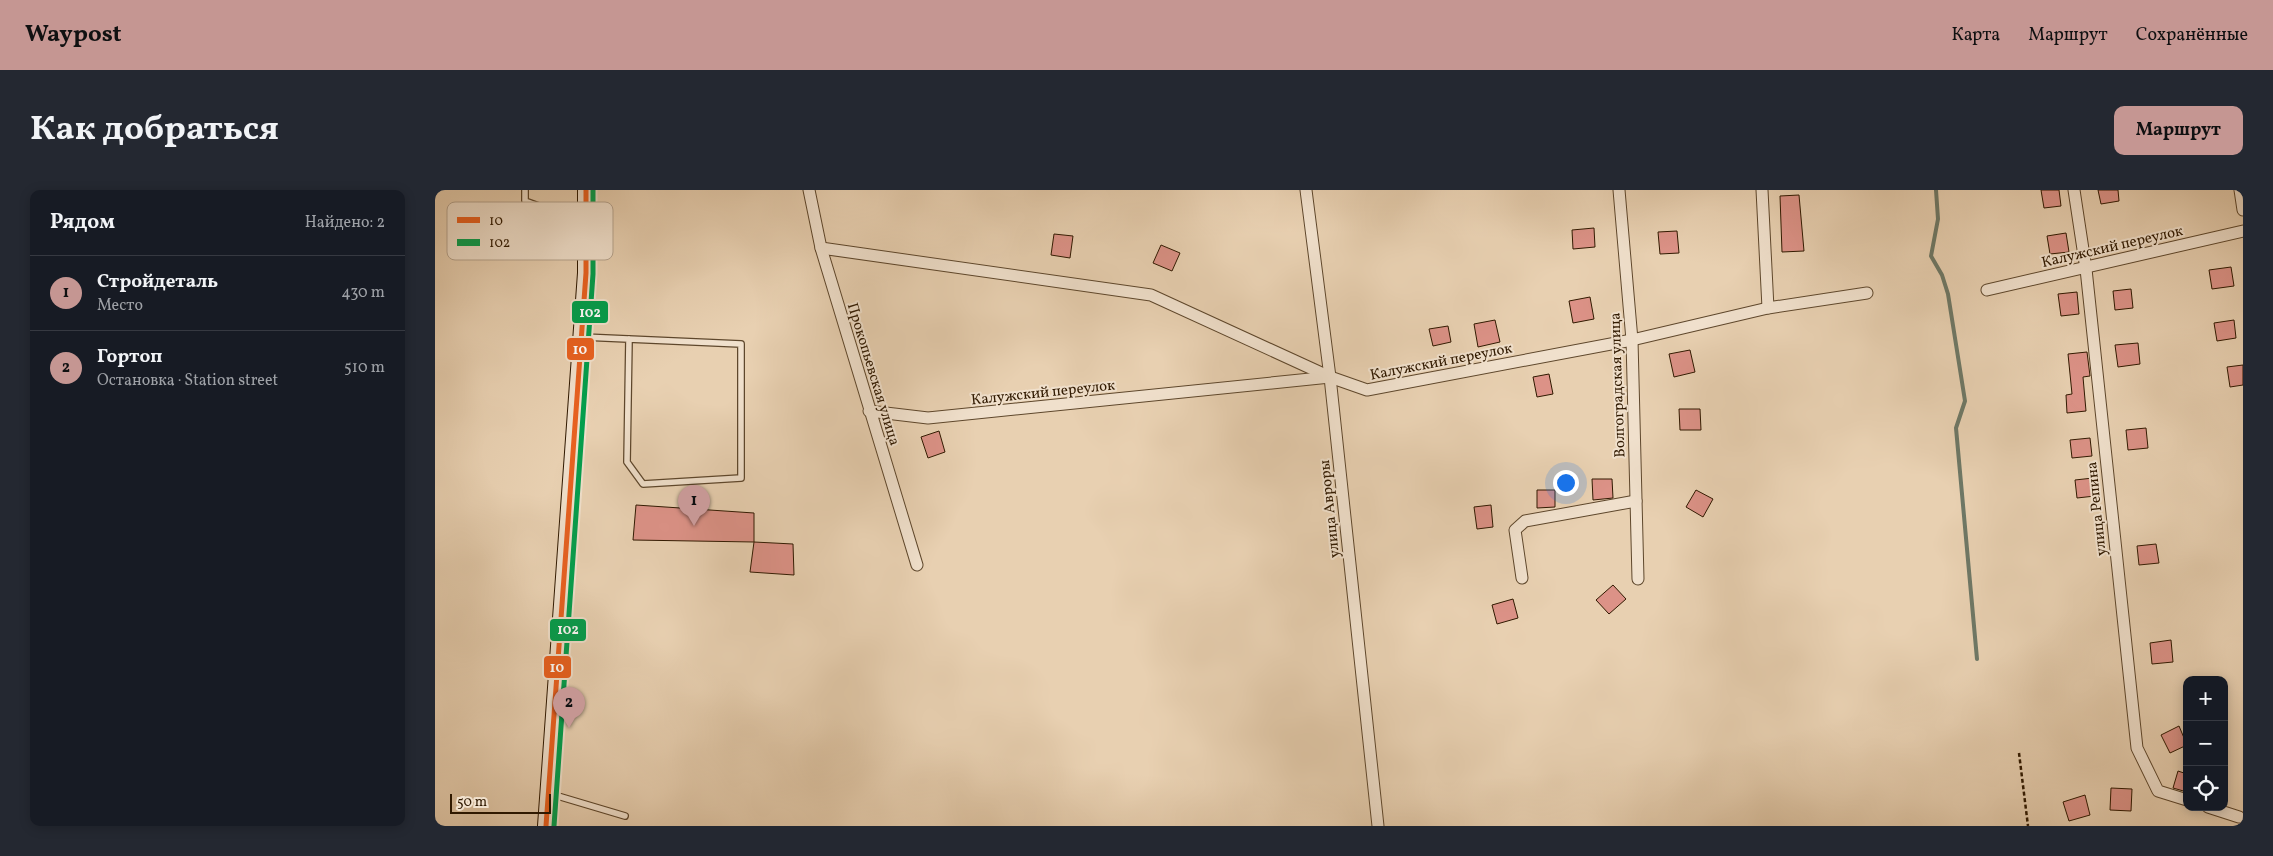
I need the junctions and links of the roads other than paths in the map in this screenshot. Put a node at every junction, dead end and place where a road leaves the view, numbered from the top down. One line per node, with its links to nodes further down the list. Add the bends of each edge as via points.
1 (525, 190): 8 (lane)
2 (809, 190): 11 (street, Прокопьевская улица)
3 (1306, 190): 20 (street, улица Авроры)
4 (1619, 190): 19 (street, Волгоградская улица)
5 (1762, 190): 16 (street)
6 (2075, 190): 13 (street, улица Репина)
7 (2240, 190): 9 (street)
8 (528, 202)
9 (2243, 210)
10 (2243, 231): 13 (street, Калужский переулок)
11 (821, 248): 20 (street, via 1151,295); 21 (street, Прокопьевская улица)
12 (586, 260): 17 (main road)
13 (2086, 269): 14 (street, Калужский переулок); 27 (street, улица Репина, via 2137,748 2158,791)
14 (1987, 290)
15 (1867, 293): 16 (street, Калужский переулок)
16 (1768, 308): 19 (street, Калужский переулок)
17 (581, 337): 18 (lane); 26 (main road)
18 (629, 339): 18 (lane, via 741,344 741,478 643,484 627,462)
19 (1632, 340): 20 (street, Калужский переулок, via 1367,390); 22 (street, Волгоградская улица)
20 (1330, 377): 21 (street, Калужский переулок, via 928,418); 32 (street, улица Авроры)
21 (869, 411): 23 (street, Прокопьевская улица)
22 (1636, 501): 24 (street, via 1525,521 1515,530); 25 (street, Волгоградская улица)
23 (917, 564)
24 (1522, 578)
25 (1638, 580)
26 (549, 793): 29 (lane); 31 (main road)
27 (2183, 799)
28 (2217, 811): 30 (street)
29 (625, 816)
30 (2238, 820)
31 (547, 826)
32 (1378, 826)

